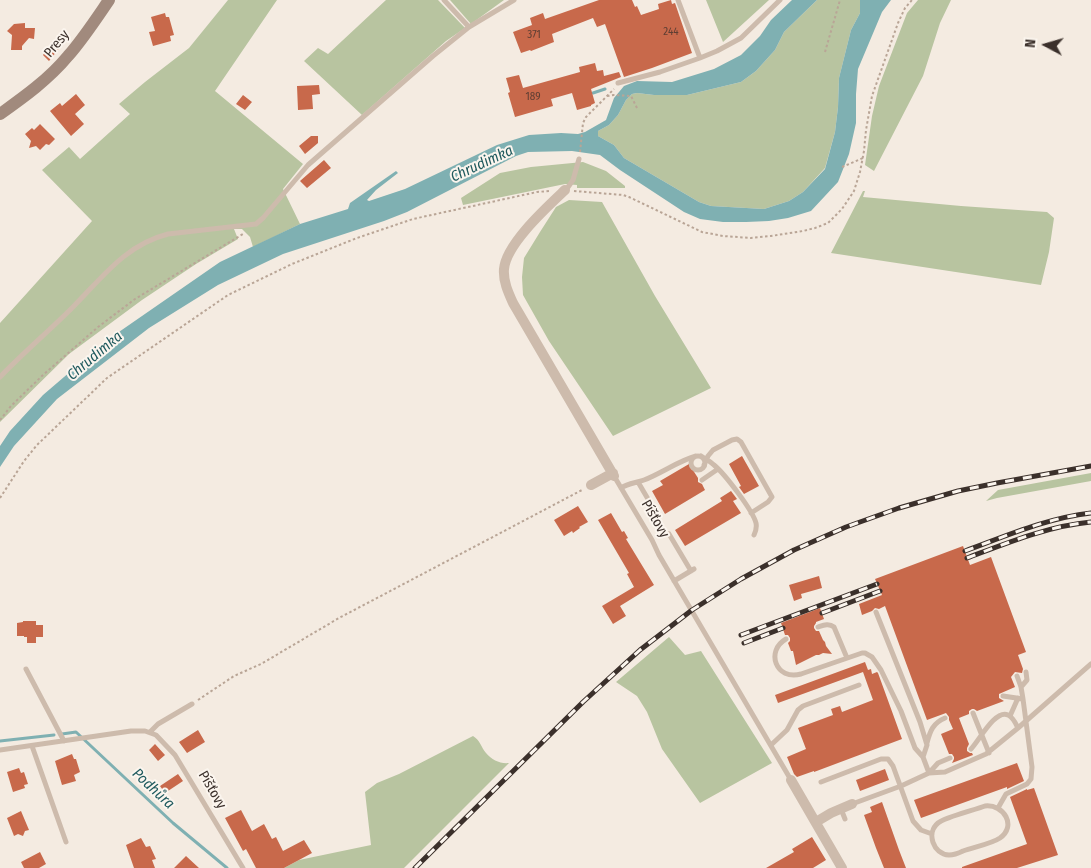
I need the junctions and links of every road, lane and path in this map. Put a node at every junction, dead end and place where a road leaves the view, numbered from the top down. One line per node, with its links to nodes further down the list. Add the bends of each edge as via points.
1 (109, 0): 14 (street, Presy, via 68,56)
2 (444, 0): 8 (lane)
3 (514, 0): 8 (lane)
4 (678, 0): 10 (lane)
5 (780, 0): 10 (lane, via 741,38)
6 (840, 0): 9 (path)
7 (912, 0): 15 (path, via 898,23 872,96)
8 (469, 28): 19 (lane, via 308,166)
9 (825, 52)
10 (700, 58): 11 (lane)
11 (618, 84): 12 (path)
12 (607, 96): 13 (path, via 631,96); 16 (path, via 582,123)
13 (637, 108)
14 (0, 114)
15 (862, 158): 17 (path); 18 (path, via 854,191 828,223 809,230 771,236 751,238 702,232 623,195)
16 (579, 159): 18 (lane, via 573,180)
17 (842, 167)
18 (566, 190): 24 (street, Píšťovy, via 524,232 509,253 504,276 513,303); 29 (path, via 537,192 413,219 316,254 228,295 107,378 37,445)
19 (256, 224): 20 (lane, via 168,234 137,247 113,266); 21 (path, via 135,299 98,327 43,375)
20 (0, 377)
21 (0, 420)
22 (702, 459): 23 (lane); 26 (lane, via 687,459); 31 (lane, via 730,441 736,439 740,442 772,497)
23 (718, 469): 25 (lane); 31 (lane)
24 (613, 474): 27 (street); 28 (lane, Píšťovy)
25 (702, 480)
26 (638, 482): 28 (lane); 30 (lane)
27 (591, 485): 47 (path, via 339,618 261,664 234,676)
28 (621, 488): 34 (lane, Píšťovy)
29 (0, 498)
30 (655, 511)
31 (751, 513): 33 (lane, via 757,528)
32 (669, 534): 34 (lane, via 692,570)
33 (754, 535)
34 (674, 581): 56 (lane, Píšťovy)
35 (876, 612): 57 (lane)
36 (818, 627): 38 (lane, via 834,627)
37 (786, 639): 38 (lane, via 778,646 775,658 778,667 788,675 801,674)
38 (847, 658): 62 (lane, via 865,653 872,657 884,674 915,748)
39 (1091, 664): 51 (lane)
40 (26, 669): 55 (lane)
41 (1026, 672): 44 (lane, via 1028,680)
42 (1017, 676): 44 (lane)
43 (859, 685): 56 (lane, via 803,706 787,730)
44 (1021, 687): 46 (lane)
45 (1003, 696): 46 (lane)
46 (1020, 698): 49 (lane); 51 (lane)
47 (192, 704): 53 (lane)
48 (973, 713): 54 (lane)
49 (1010, 716): 52 (lane); 54 (lane, via 996,717)
50 (945, 718): 57 (lane, via 934,726)
51 (1026, 721): 52 (lane); 69 (lane, via 1031,779 1028,784 1006,794)
52 (1018, 728): 61 (lane)
53 (150, 732): 55 (lane, via 131,731); 75 (lane, Píšťovy, via 175,754)
54 (982, 736): 59 (lane); 61 (lane)
55 (64, 741): 58 (lane)
56 (771, 744): 65 (lane, Píšťovy)
57 (927, 744): 62 (lane)
58 (32, 746): 60 (lane); 74 (lane)
59 (971, 749)
60 (0, 750)
61 (989, 753): 64 (lane, via 945,772)
62 (923, 757): 64 (lane)
63 (950, 758): 64 (lane, via 938,763)
64 (929, 773): 67 (lane)
65 (791, 780): 72 (street, Píšťovy)
66 (821, 782): 67 (lane, via 884,758 892,764)
67 (900, 786): 68 (lane); 73 (lane, via 916,824)
68 (852, 804): 70 (street)
69 (998, 808): 73 (lane, via 985,806 941,821); 73 (lane, via 1008,822 1006,831 996,840 948,855 934,846)
70 (840, 809): 71 (lane); 72 (street)
71 (845, 819)
72 (816, 822): 76 (street, Píšťovy)
73 (932, 834)
74 (66, 842)
75 (243, 868)
76 (842, 868)

